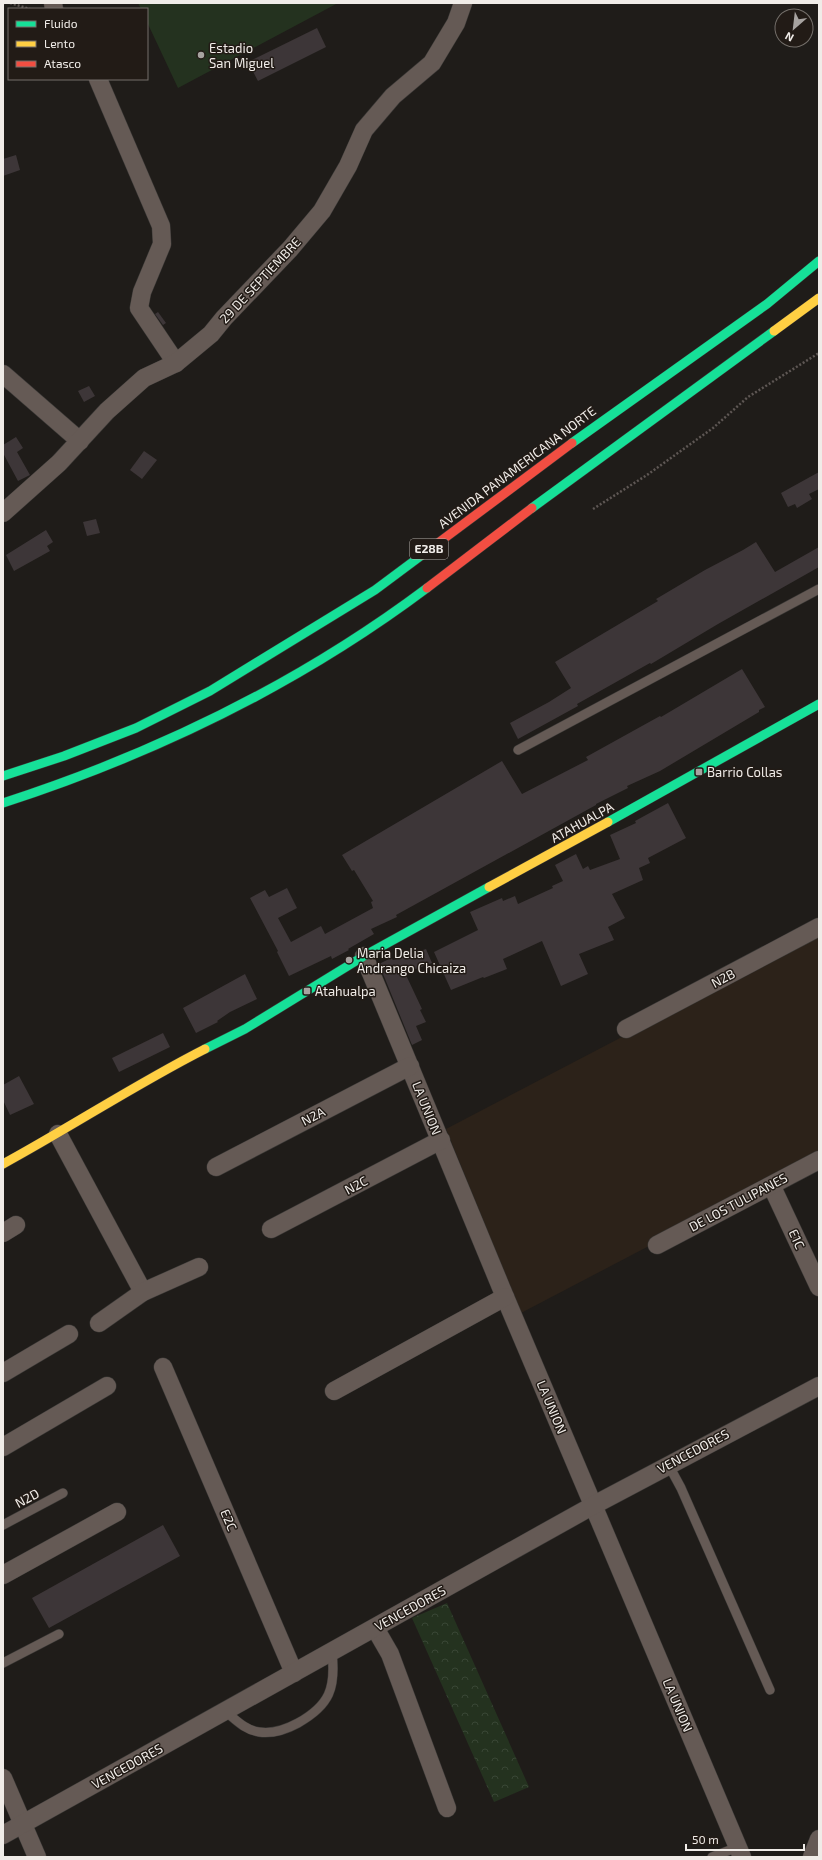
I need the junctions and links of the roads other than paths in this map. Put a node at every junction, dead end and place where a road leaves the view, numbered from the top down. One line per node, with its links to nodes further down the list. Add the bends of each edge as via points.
1 (464, 3): 5 (street, 29 DE SEPTIEMBRE, via 456,23 432,63 393,96 364,130 348,166 322,211 211,334)
2 (98, 80): 5 (street, via 162,226 162,244 142,292 139,308)
3 (819, 261): 12 (main road, AVENIDA PANAMERICANA NORTE / E28B, via 767,304 617,410 375,590 210,691 136,728)
4 (819, 298): 13 (main road, E28B, via 382,620 301,670 183,734 48,789)
5 (176, 363): 7 (street, 29 DE SEPTIEMBRE, via 144,378)
6 (3, 374): 7 (street)
7 (80, 441): 8 (street, 29 DE SEPTIEMBRE)
8 (3, 513)
9 (819, 589): 11 (lane)
10 (819, 704): 15 (main road, ATAHUALPA, via 686,780)
11 (518, 750)
12 (3, 776)
13 (3, 803)
14 (819, 927): 16 (street, N2B)
15 (364, 956): 17 (street, LA UNION); 18 (main road, ATAHUALPA, via 246,1029 180,1062)
16 (626, 1029)
17 (410, 1066): 19 (street, LA UNION); 22 (street, N2A)
18 (58, 1134): 21 (main road, ATAHUALPA); 28 (street)
19 (441, 1140): 24 (street, N2C); 29 (street, LA UNION)
20 (819, 1160): 25 (street, DE LOS TULIPANES)
21 (3, 1164)
22 (216, 1167)
23 (774, 1192): 27 (street, E1C)
24 (271, 1229)
25 (657, 1245)
26 (199, 1267): 28 (street)
27 (819, 1287)
28 (143, 1292): 30 (street)
29 (505, 1298): 36 (street); 40 (street, LA UNION)
30 (99, 1323)
31 (69, 1334): 33 (street)
32 (163, 1367): 48 (street, E2C)
33 (3, 1373)
34 (107, 1386): 37 (street)
35 (819, 1386): 38 (street, VENCEDORES)
36 (334, 1391)
37 (3, 1447)
38 (668, 1464): 40 (street, VENCEDORES); 49 (lane)
39 (63, 1493): 42 (lane, N2D)
40 (594, 1505): 44 (street, VENCEDORES); 56 (street, LA UNION)
41 (117, 1512): 43 (street)
42 (3, 1525)
43 (3, 1575)
44 (375, 1628): 46 (street, VENCEDORES); 52 (street, via 390,1654)
45 (59, 1634): 47 (lane)
46 (332, 1652): 48 (street, VENCEDORES); 50 (lane, via 334,1672 326,1701 316,1712 287,1729 260,1733 242,1726)
47 (3, 1663)
48 (294, 1673): 50 (street, VENCEDORES)
49 (770, 1690)
50 (225, 1712): 53 (street, VENCEDORES)
51 (3, 1778): 53 (street)
52 (447, 1808)
53 (23, 1825): 54 (street, VENCEDORES); 57 (street)
54 (3, 1835)
55 (819, 1838): 59 (street)
56 (740, 1852): 58 (lane)
57 (37, 1857)
58 (712, 1857)
59 (812, 1857)

